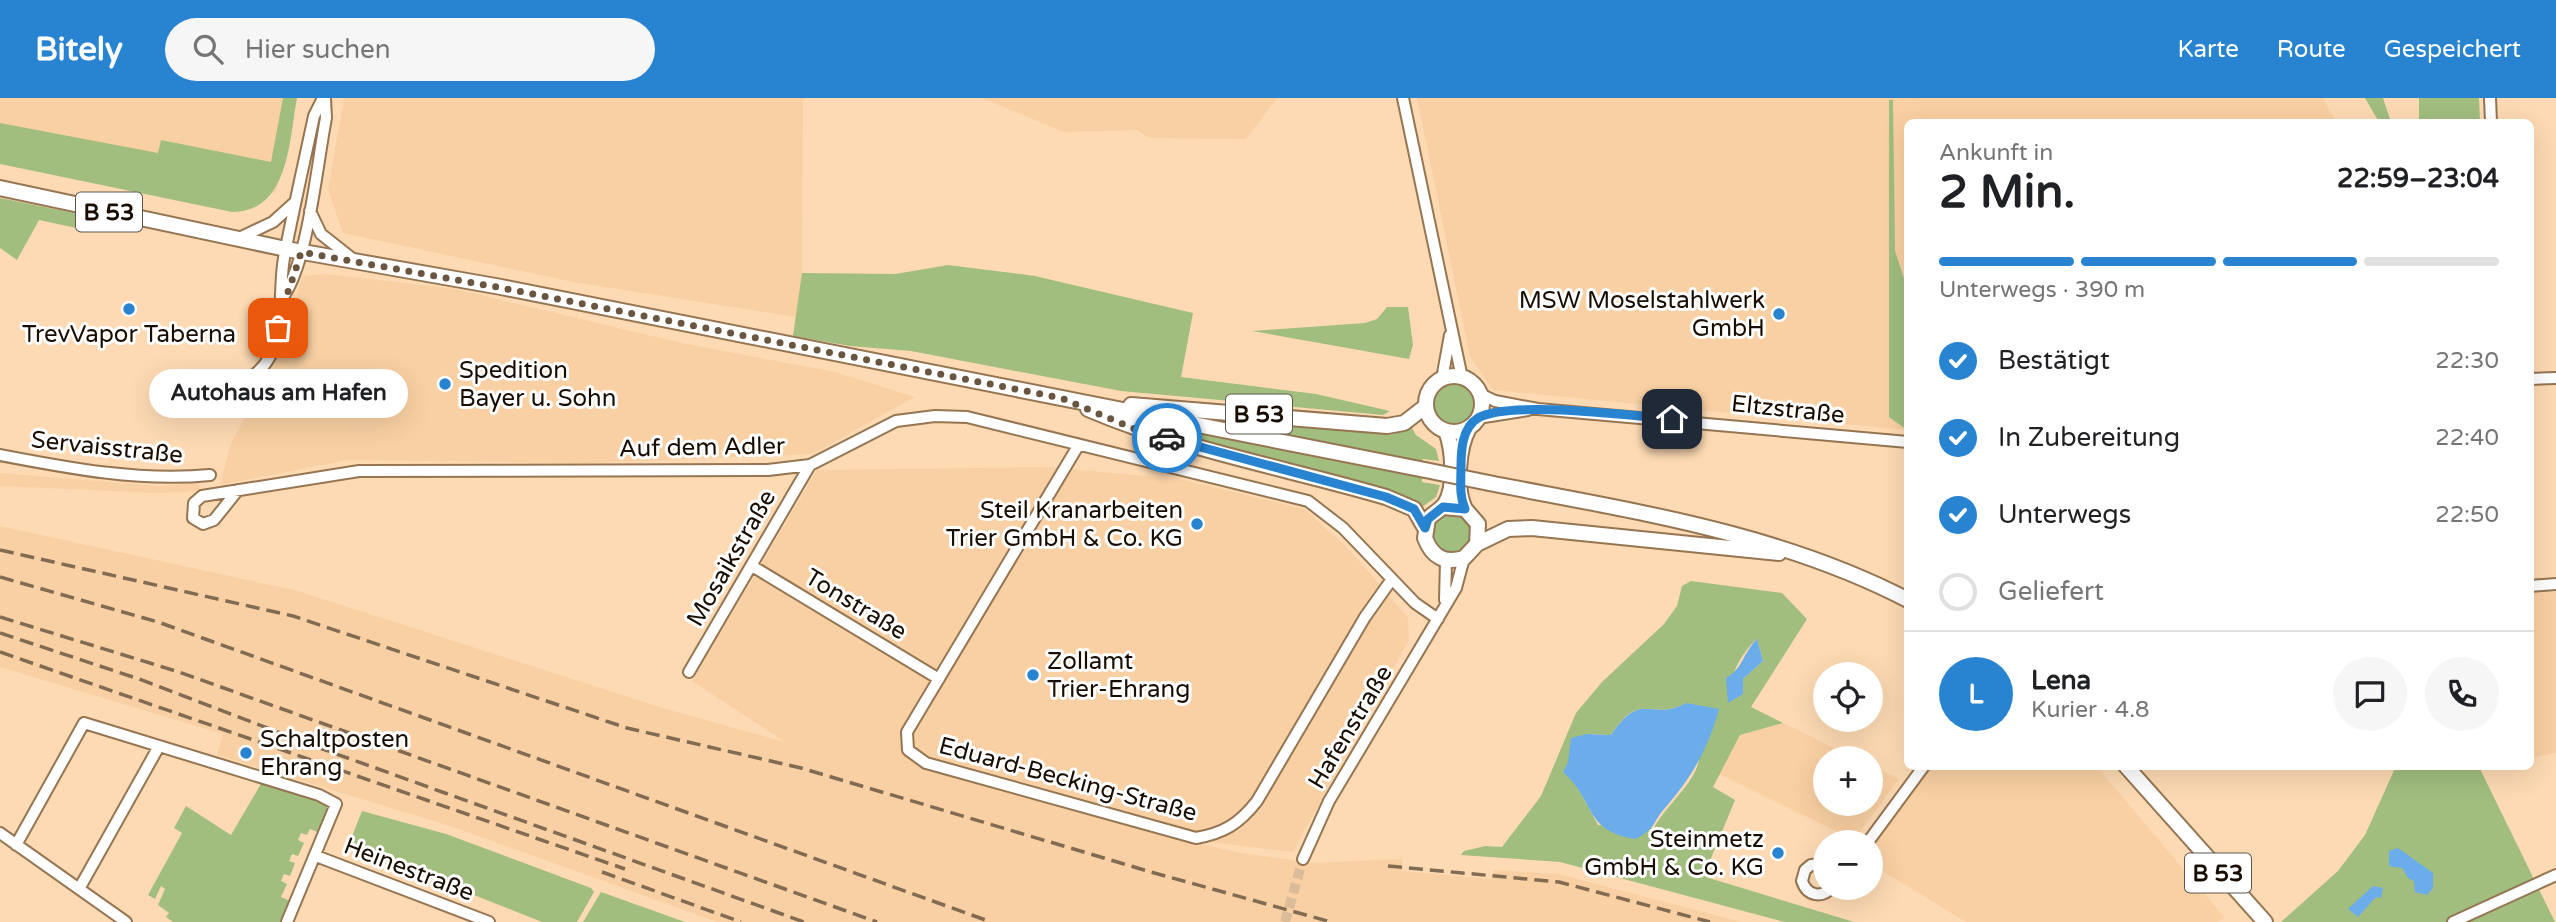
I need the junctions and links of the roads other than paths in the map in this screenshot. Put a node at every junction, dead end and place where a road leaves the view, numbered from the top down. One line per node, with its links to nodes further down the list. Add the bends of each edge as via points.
1 (324, 98): 6 (street, via 314,116); 7 (street, via 326,118)
2 (1403, 98): 13 (street)
3 (2490, 98): 4 (street)
4 (2491, 119)
5 (0, 188): 8 (main road, B 53)
6 (296, 201): 8 (street, via 273,222); 9 (street)
7 (309, 208): 10 (street); 11 (street, via 321,234)
8 (237, 239): 9 (main road, B 53)
9 (286, 249): 10 (main road, B 53); 12 (street)
10 (301, 252): 11 (main road, B 53); 12 (street, via 295,278)
11 (356, 261): 20 (main road, B 53)
12 (284, 297): 14 (street, via 273,345)
13 (1451, 332): 15 (street); 16 (street)
14 (254, 374)
15 (1462, 378): 16 (main road); 19 (main road)
16 (1442, 379): 22 (main road, B 53, via 1430,390)
17 (2534, 379): 18 (street)
18 (2556, 379)
19 (1480, 394): 23 (street, Eltzstraße); 24 (main road, via 1482,406)
20 (1061, 398): 21 (main road, B 53); 34 (main road, B 53, via 1135,429 1386,497 1414,509)
21 (1084, 402): 22 (main road, B 53, via 1387,426 1404,424); 36 (main road, B 53, bridge, via 1698,524)
22 (1426, 406): 25 (main road, via 1432,421)
23 (1538, 409): 24 (street, Eltzstraße); 26 (street, Eltzstraße)
24 (1473, 423): 25 (main road, via 1457,432); 33 (main road, via 1461,447)
25 (1446, 431): 32 (main road, via 1451,475)
26 (1904, 442)
27 (1079, 446): 29 (street, Auf dem Adler, via 967,417 935,416 896,421); 40 (street, Auf dem Adler, via 1308,501 1343,528); 46 (street, Eduard-Becking-Straße)
28 (0, 455): 30 (street, Servaisstraße, via 64,467 178,478)
29 (810, 465): 31 (street, Auf dem Adler, via 768,470 359,471); 39 (street, Mosaikstraße)
30 (210, 475)
31 (238, 490)
32 (1443, 507): 33 (main road); 34 (main road, via 1428,519)
33 (1465, 509): 35 (main road, via 1478,524)
34 (1425, 528): 38 (main road, B 53, via 1429,548)
35 (1477, 544): 36 (main road, via 1508,529 1532,528); 37 (main road)
36 (1807, 556): 43 (main road, B 53)
37 (1464, 558): 38 (main road); 44 (street, Hafenstraße, via 1456,588)
38 (1446, 560): 44 (street, Hafenstraße, via 1447,595)
39 (751, 566): 45 (street, Mosaikstraße); 46 (street, Tonstraße)
40 (1392, 579): 44 (street, Auf dem Adler); 46 (street, Eduard-Becking-Straße, via 1257,801 1222,834 1196,838 916,758 908,750 907,732)
41 (2556, 584): 42 (street)
42 (2534, 586)
43 (1904, 598)
44 (1438, 619): 54 (street, Hafenstraße, via 1329,802)
45 (689, 672)
46 (939, 679)
47 (158, 748): 52 (street, via 83,723); 53 (street, via 336,804); 57 (street)
48 (1921, 770): 50 (street)
49 (2129, 770): 62 (main road, B 53)
50 (1877, 830)
51 (0, 834): 52 (street)
52 (16, 845): 57 (street)
53 (316, 856): 59 (street); 61 (street, Heinestraße)
54 (1303, 859)
55 (1813, 864): 58 (street, via 1802,881)
56 (2556, 875): 63 (street)
57 (79, 889): 60 (street)
58 (1813, 894)
59 (290, 921)
60 (126, 922)
61 (489, 922)
62 (2265, 922)
63 (2453, 922)

